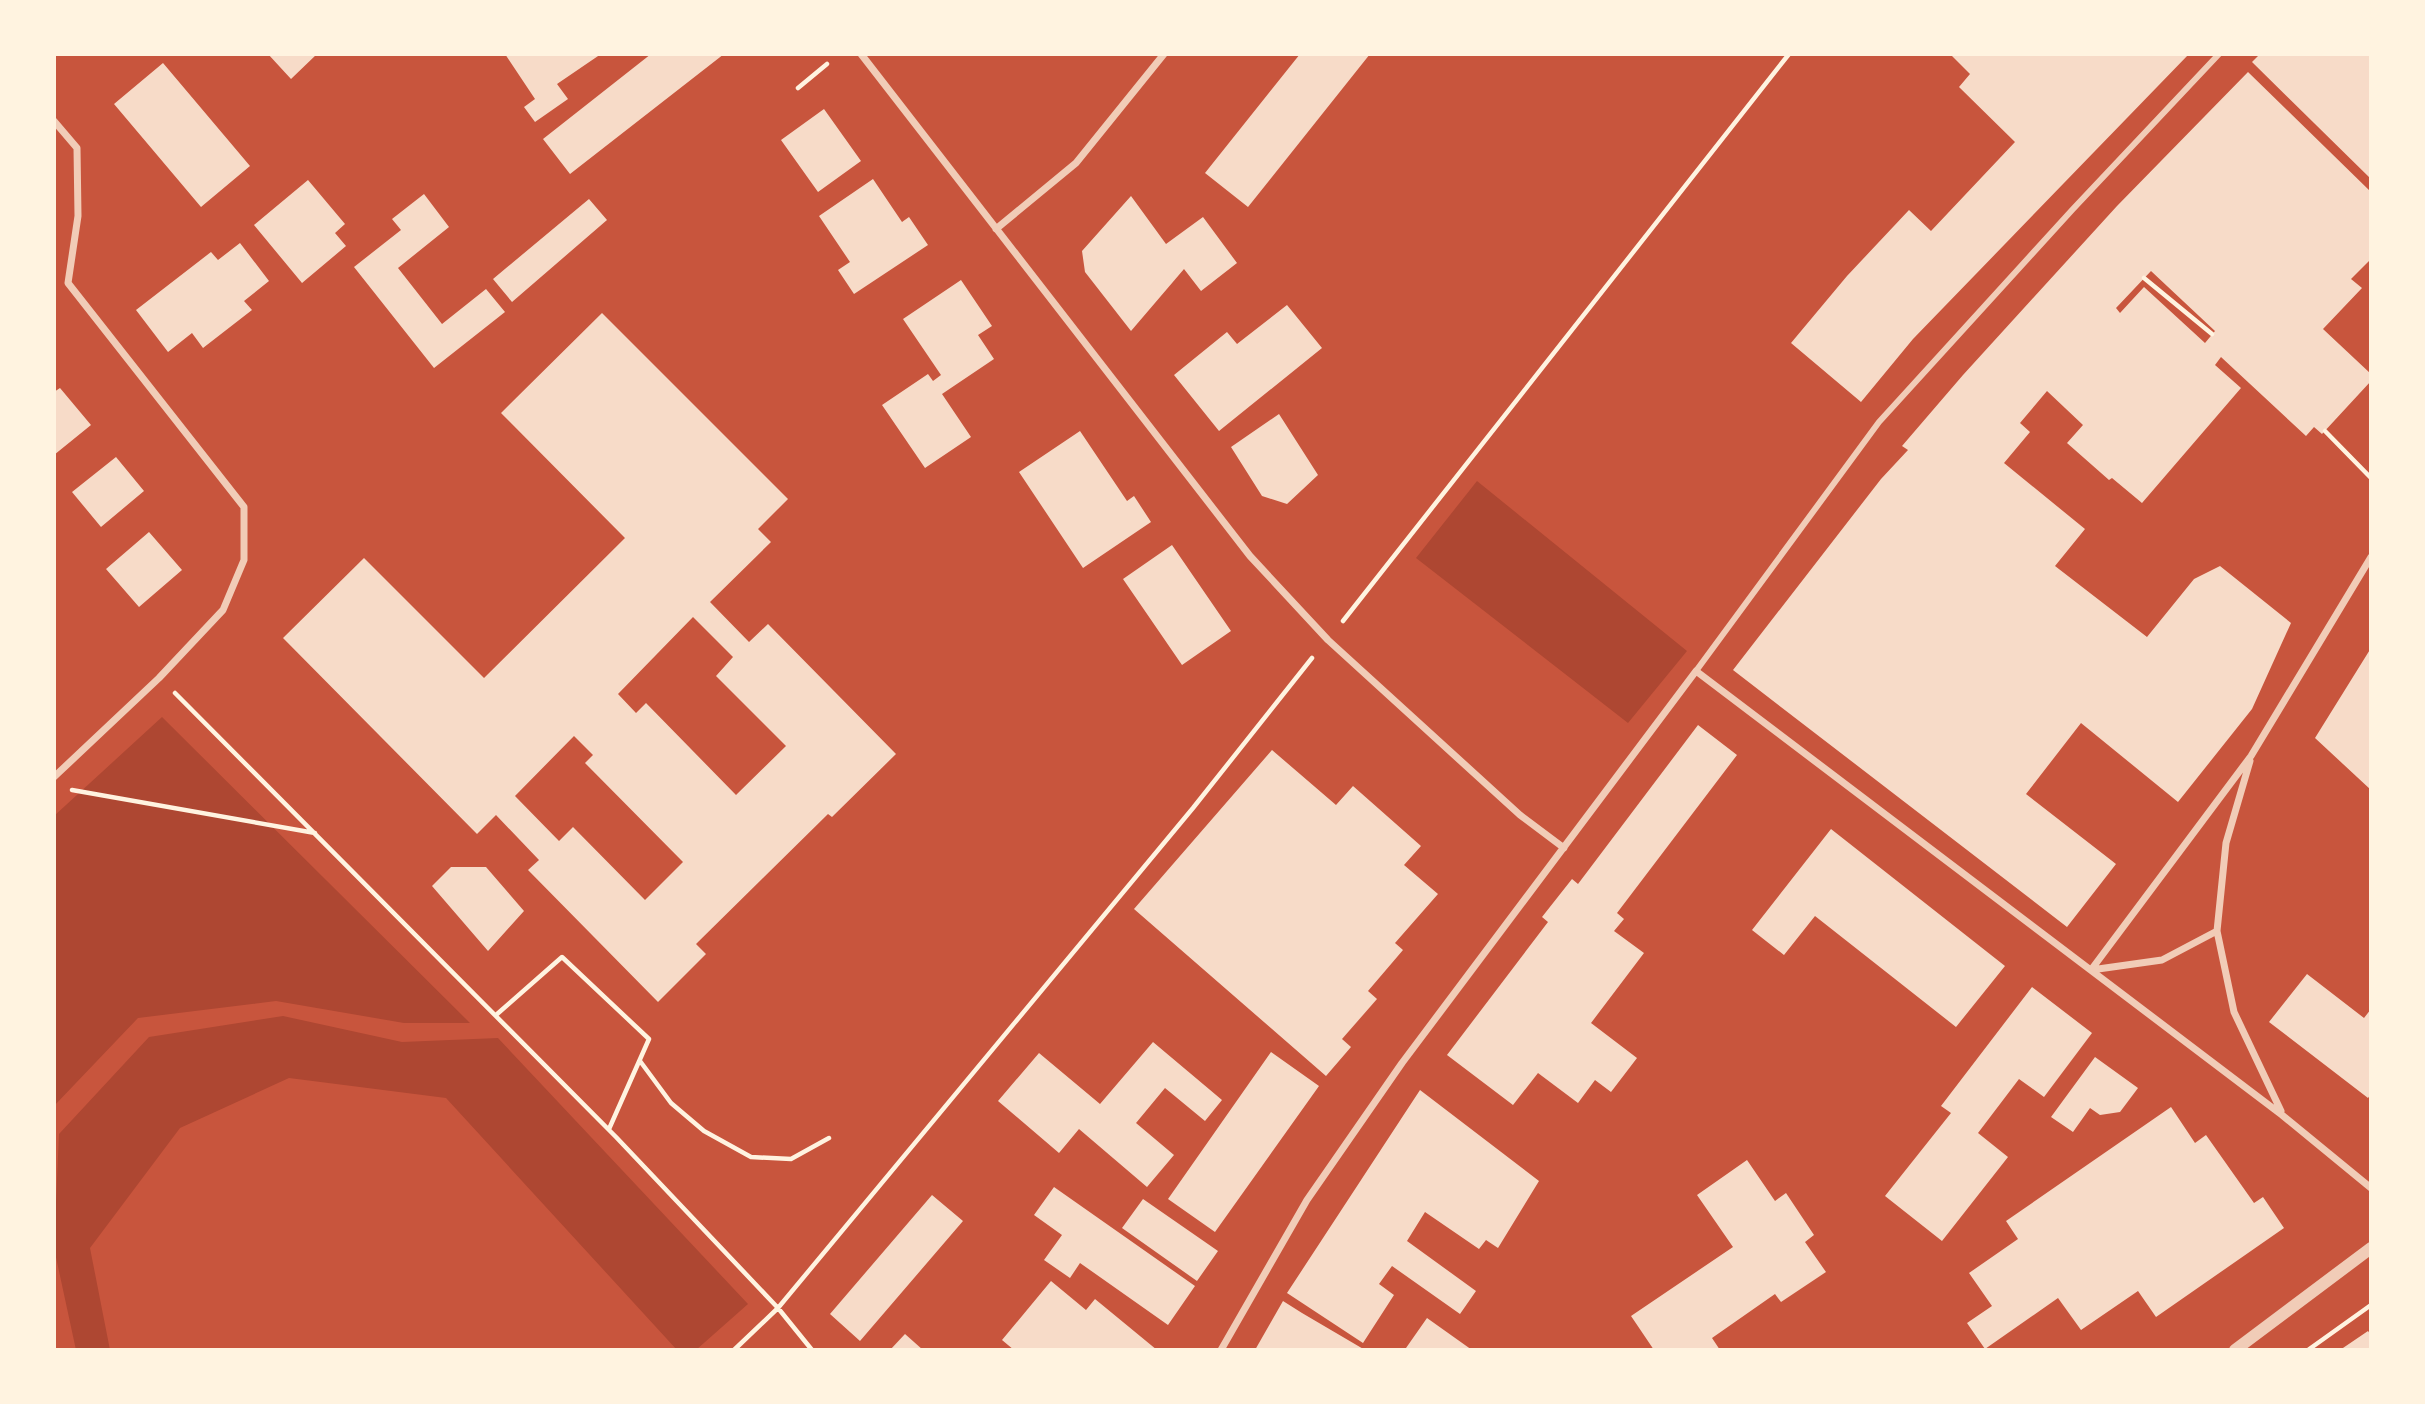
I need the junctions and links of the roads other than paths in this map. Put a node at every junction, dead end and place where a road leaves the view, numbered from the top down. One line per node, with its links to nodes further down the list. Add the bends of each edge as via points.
1 (861, 54): 5 (street)
2 (1164, 54): 5 (street, via 1076,163)
3 (2219, 54): 7 (street, via 1878,422)
4 (54, 121): 9 (street, via 76,148 78,216 68,283 244,507 244,559 223,610)
5 (996, 229): 10 (street, via 1250,556 1328,640 1520,815)
6 (2371, 557): 8 (street)
7 (1696, 671): 10 (street); 12 (street)
8 (2251, 756): 11 (street, via 2226,843); 12 (street)
9 (54, 777)
10 (1564, 848): 16 (street, via 1402,1063 1315,1189)
11 (2217, 931): 12 (street, via 2162,960); 13 (street, via 2234,1012)
12 (2091, 970): 13 (street)
13 (2282, 1115): 14 (street)
14 (2371, 1188)
15 (2371, 1248): 17 (street)
16 (1221, 1350)
17 (2235, 1350)

